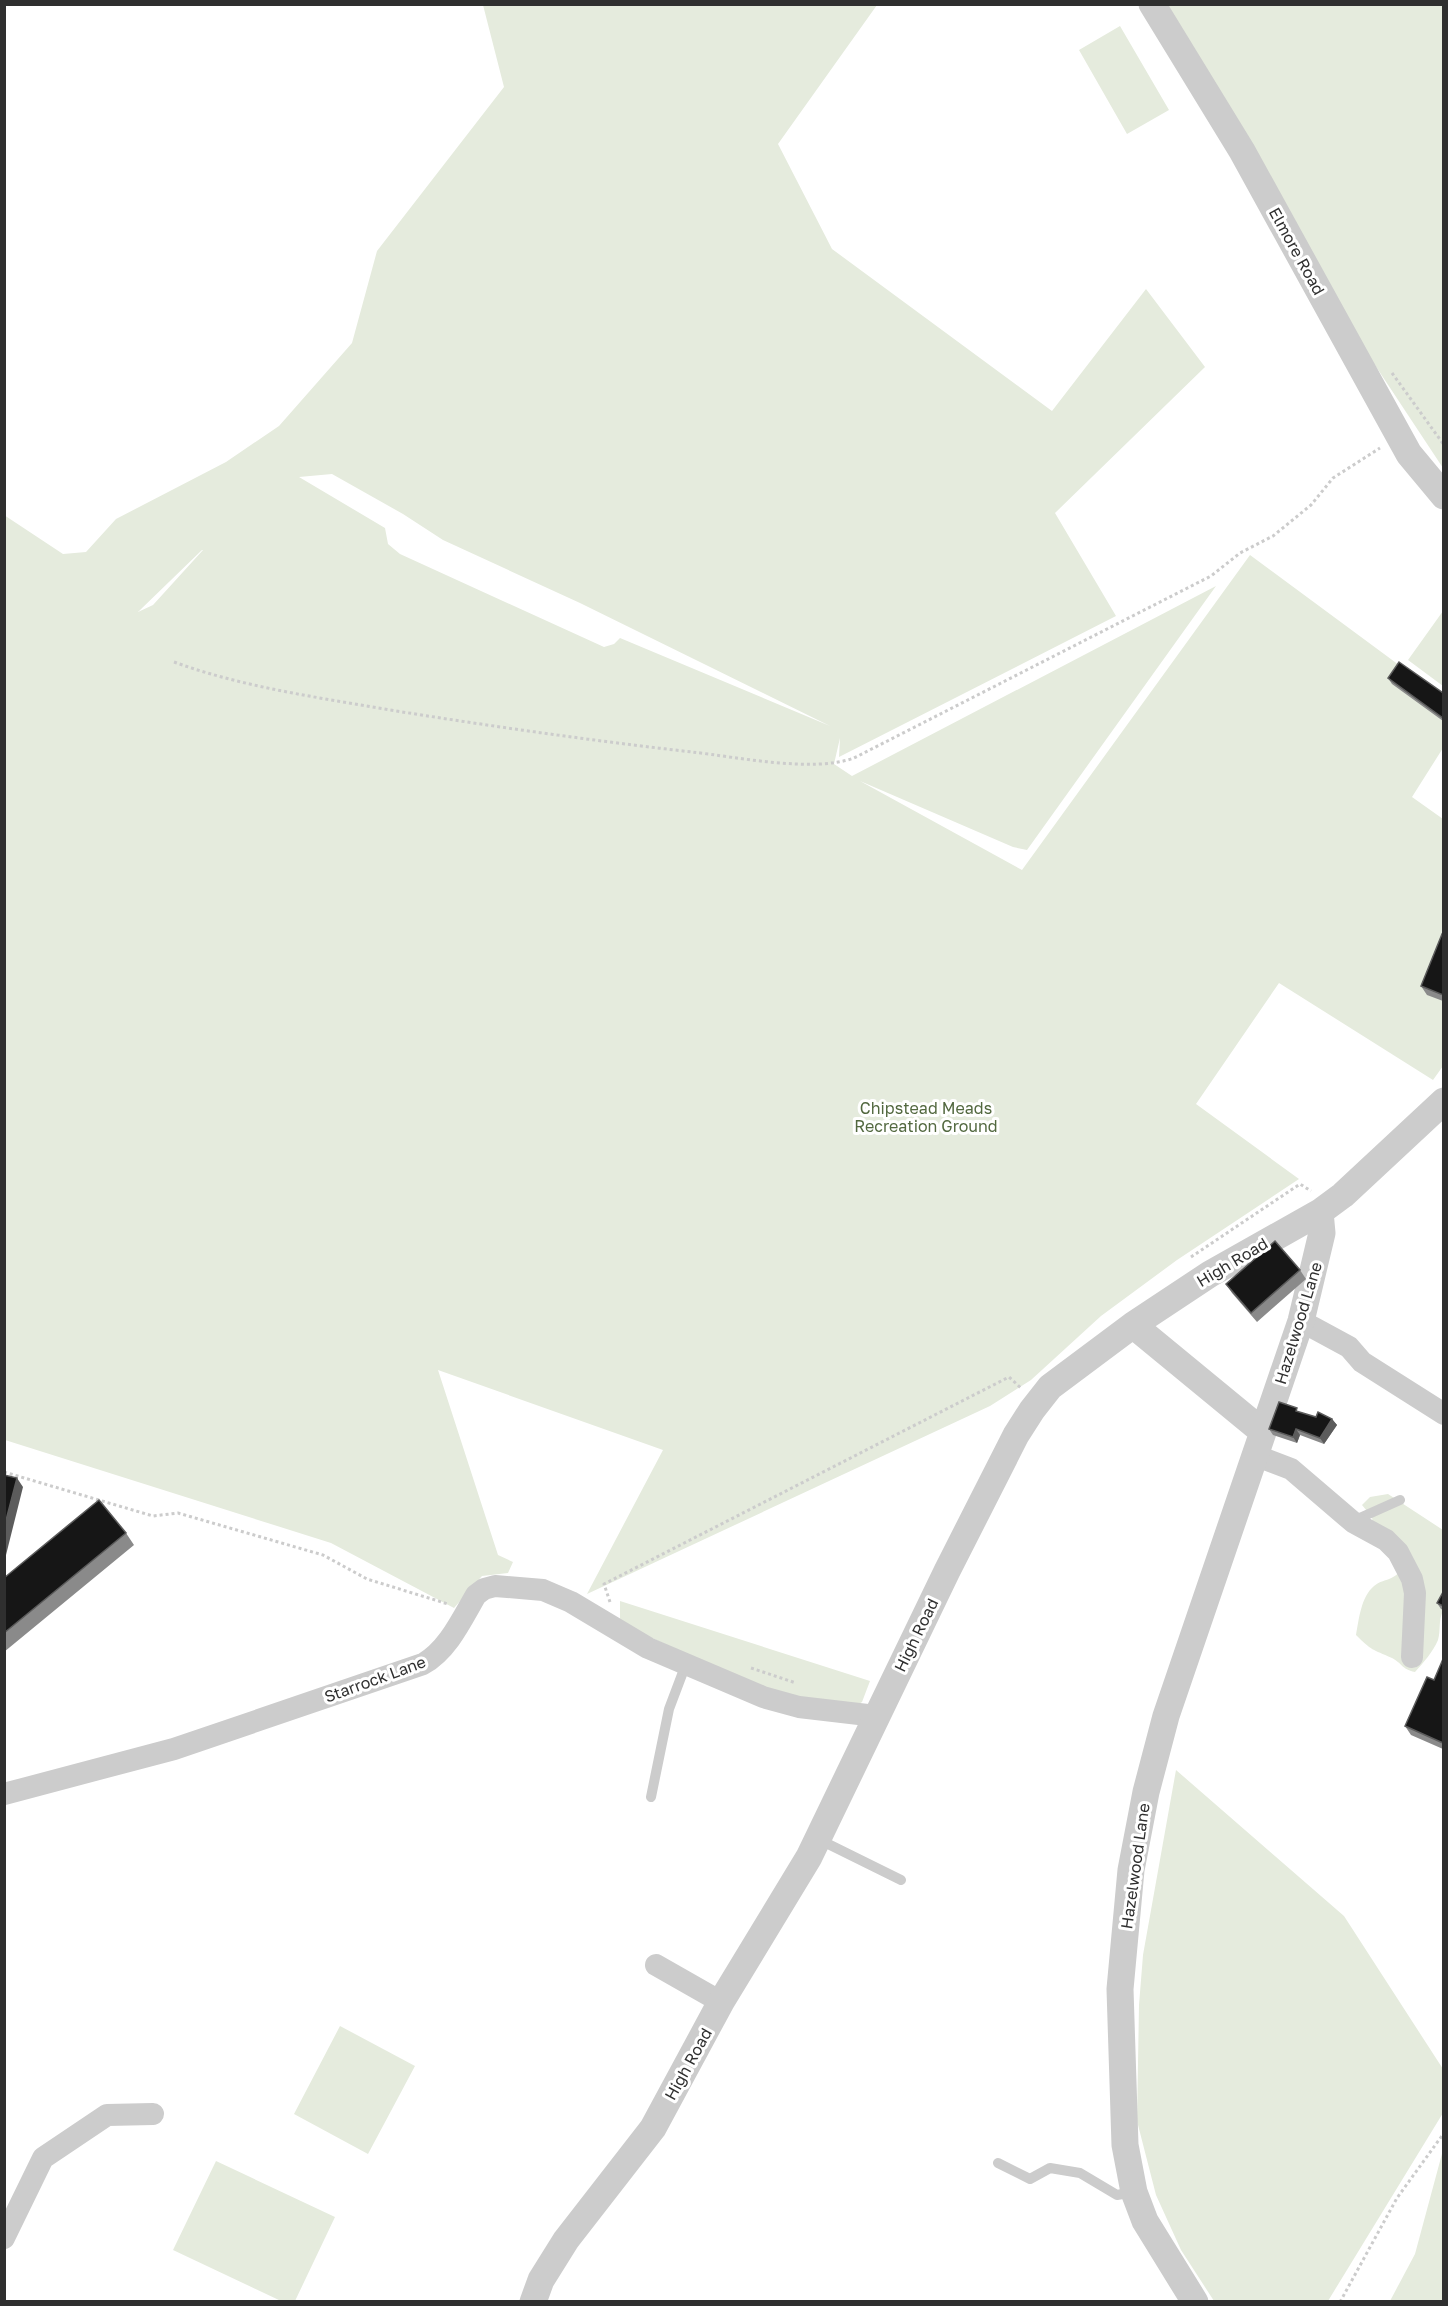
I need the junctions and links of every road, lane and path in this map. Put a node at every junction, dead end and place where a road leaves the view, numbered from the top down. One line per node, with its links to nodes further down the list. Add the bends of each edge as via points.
1 (1152, 4): 2 (street, Elmore Road, via 1242,151)
2 (1399, 437): 3 (street, Elmore Road); 4 (path, via 1344,469 1281,530 1210,576 854,758 834,764 784,762 469,723 235,681)
3 (1443, 496)
4 (174, 662)
5 (1443, 1101): 6 (street, High Road, via 1343,1195)
6 (1318, 1203): 7 (path, via 1300,1184); 8 (street, Hazelwood Lane, via 1322,1233); 9 (street, High Road)
7 (1187, 1260)
8 (1302, 1321): 11 (street, via 1349,1347 1362,1362); 12 (street, Hazelwood Lane)
9 (1133, 1325): 12 (street); 20 (street, High Road, via 1050,1387 1032,1410)
10 (1025, 1393): 17 (path, via 1009,1377 604,1584 614,1614)
11 (1443, 1414)
12 (1259, 1444): 15 (street); 30 (street, Hazelwood Lane, via 1155,1753 1131,1869 1120,2030 1125,2145)
13 (4, 1472): 16 (path, via 153,1516 178,1513 323,1555 367,1579)
14 (1400, 1500): 15 (lane)
15 (1353, 1522): 18 (street, via 1386,1540 1398,1552 1412,1579)
16 (467, 1610): 17 (street, Starrock Lane, via 484,1589 495,1586 543,1590); 21 (street, Starrock Lane, via 435,1657 423,1664 174,1749)
17 (607, 1624): 19 (street, Starrock Lane)
18 (1412, 1657)
19 (686, 1664): 20 (street, Starrock Lane, via 763,1697 799,1707); 22 (lane, via 669,1709)
20 (876, 1716): 23 (street, High Road)
21 (4, 1794)
22 (651, 1797)
23 (818, 1838): 24 (lane); 26 (street, High Road)
24 (901, 1880)
25 (656, 1965): 26 (street)
26 (721, 2002): 32 (street, High Road, via 653,2128 566,2240)
27 (153, 2114): 31 (street, via 107,2115 43,2158)
28 (1443, 2133): 34 (path, via 1397,2198)
29 (998, 2163): 30 (lane, via 1030,2179 1050,2168 1080,2173 1117,2195)
30 (1134, 2192): 33 (street, Hazelwood Lane, via 1145,2221)
31 (4, 2238)
32 (532, 2301)
33 (1195, 2301)
34 (1340, 2301)

